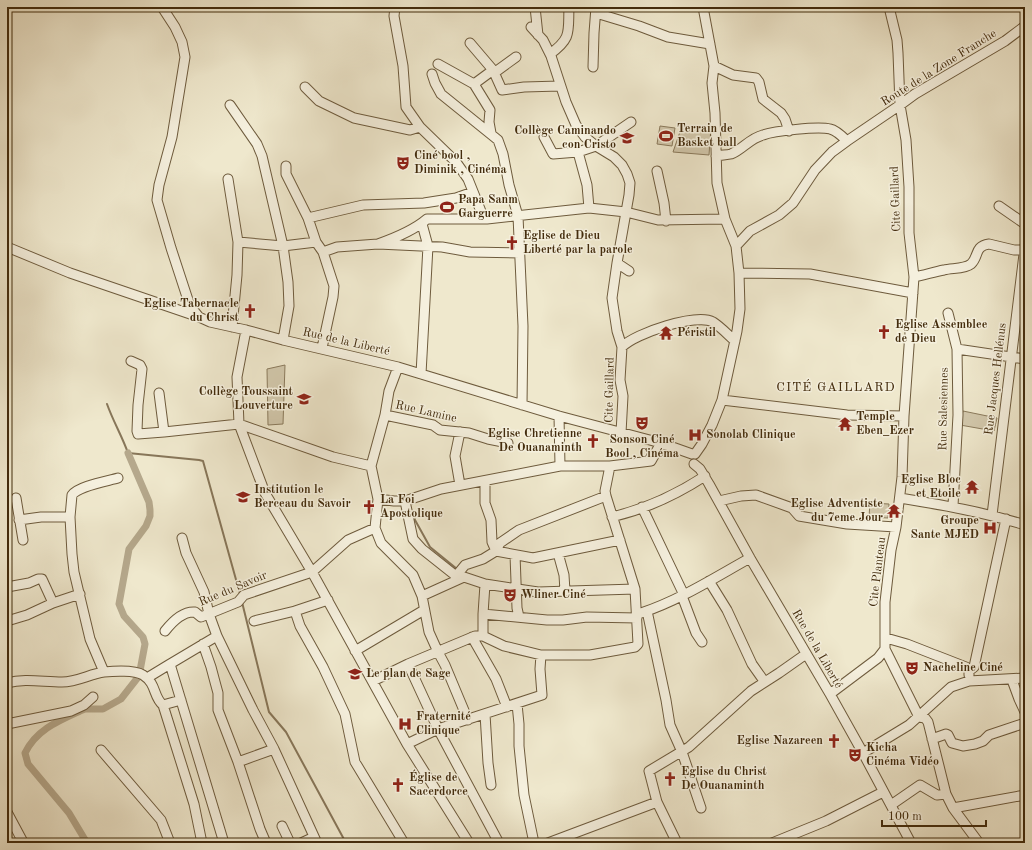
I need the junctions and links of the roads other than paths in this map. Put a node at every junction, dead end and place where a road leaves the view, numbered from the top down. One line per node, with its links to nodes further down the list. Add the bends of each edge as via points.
1 (162, 7): 64 (street, via 182,42 185,57 172,137 157,200 190,306)
2 (395, 7): 26 (street, via 406,107)
3 (535, 7): 10 (street)
4 (569, 7): 13 (street, via 568,34 562,46)
5 (703, 7): 12 (street)
6 (889, 7): 24 (street, Cite Gaillard, via 897,40)
7 (596, 10): 12 (street, via 668,37); 17 (street)
8 (1025, 26): 24 (street, Route de la Zone Franche)
9 (532, 27): 10 (street, Cite Gaillard)
10 (538, 35): 13 (street, Cite Gaillard)
11 (470, 43): 18 (street)
12 (710, 44): 16 (street)
13 (550, 54): 21 (street, Cite Gaillard)
14 (516, 57): 18 (street)
15 (438, 64): 20 (street)
16 (714, 66): 27 (street, via 733,75 756,78 763,100 781,112); 33 (street, via 712,83)
17 (593, 67)
18 (493, 71): 20 (street); 21 (street, via 502,90)
19 (432, 74): 28 (street, via 442,94)
20 (474, 84): 28 (street, via 490,110)
21 (560, 86): 31 (street, Cite Gaillard, via 576,125)
22 (306, 87): 26 (street, via 319,101 354,118 410,130)
23 (230, 105): 51 (street, via 257,144 262,156)
24 (900, 105): 30 (street, Route de la Zone Franche); 61 (street, Cite Gaillard, via 906,140 909,233)
25 (631, 122): 31 (street)
26 (420, 127): 37 (street, via 456,162 468,179)
27 (789, 131): 30 (street, via 831,129); 33 (street, via 762,135 750,140 732,154)
28 (491, 133): 41 (street, via 498,140 503,154)
29 (544, 137): 32 (street, via 553,154)
30 (847, 141): 53 (street, Route de la Zone Franche, via 815,170 793,203 779,215 750,231)
31 (596, 146): 32 (street); 40 (street, Cite Gaillard, via 614,157 627,174 630,184)
32 (578, 152): 39 (street, via 587,185)
33 (716, 156): 44 (street, via 717,183)
34 (286, 166): 42 (street, via 286,174)
35 (657, 171): 45 (street)
36 (228, 178): 48 (street)
37 (473, 192): 42 (street, via 456,198 424,203 363,205); 43 (street, via 482,214)
38 (999, 206): 47 (street)
39 (589, 208): 40 (street); 41 (street)
40 (626, 212): 45 (street); 58 (street, Cite Gaillard)
41 (518, 216): 43 (street); 57 (street)
42 (308, 218): 49 (street)
43 (487, 219): 46 (street, via 427,219)
44 (725, 219): 45 (street); 53 (street)
45 (666, 221)
46 (422, 224): 50 (street); 52 (street)
47 (1025, 224)
48 (238, 242): 51 (street); 65 (street)
49 (316, 242): 51 (street); 56 (street)
50 (378, 244): 52 (street); 56 (street, via 337,247)
51 (282, 246): 67 (street, via 289,306)
52 (428, 246): 57 (street, via 470,252); 76 (street)
53 (736, 246): 60 (street)
54 (7, 247): 64 (street, Rue de la Liberté, via 70,273)
55 (1024, 248): 61 (street, via 1014,250 988,244 980,247 969,265); 72 (street, Rue Jacques Hellénus)
56 (323, 252): 70 (street, via 334,287)
57 (520, 252): 79 (street, via 523,326)
58 (617, 263): 59 (street); 69 (street, Cite Gaillard, via 612,298)
59 (630, 271)
60 (739, 273): 62 (street, via 810,274); 68 (street, via 740,309)
61 (914, 277): 62 (street, Cite Gaillard)
62 (913, 293): 82 (street, Cite Gaillard)
63 (948, 313): 71 (street, Rue Salesiennes)
64 (199, 316): 65 (street, Rue de la Liberté, via 210,322)
65 (232, 327): 66 (street, Rue de la Liberté)
66 (246, 330): 67 (street, Rue de la Liberté); 83 (street, via 237,377)
67 (283, 340): 70 (street, Rue de la Liberté)
68 (735, 341): 69 (street, Cite Gaillard, via 712,321 694,320 666,325 643,333); 78 (street)
69 (622, 347): 86 (street, Cite Gaillard)
70 (322, 348): 75 (street, Rue de la Liberté)
71 (957, 349): 72 (street); 102 (street, Rue Salesiennes, via 958,415)
72 (1011, 357): 73 (street); 104 (street, Rue Jacques Hellénus)
73 (1025, 359)
74 (131, 361): 84 (street, via 140,365 142,369 137,432)
75 (398, 367): 76 (street, Rue de la Liberté); 80 (street, via 389,391)
76 (421, 374): 79 (street, Rue de la Liberté)
77 (159, 393): 84 (street)
78 (722, 400): 82 (street, via 847,415); 89 (street)
79 (522, 405): 81 (street, Rue de la Liberté)
80 (385, 415): 85 (street, Rue Lamine, via 433,425 440,430); 90 (street)
81 (559, 416): 86 (street, Rue de la Liberté); 91 (street)
82 (904, 416): 99 (street, Cite Gaillard)
83 (239, 424): 84 (street); 90 (street, via 333,457); 119 (street, via 265,493)
84 (164, 432)
85 (460, 432): 87 (street, Rue Lamine); 95 (street, via 455,456)
86 (621, 433): 88 (street, Rue de la Liberté)
87 (508, 443)
88 (661, 443): 89 (street, Rue de la Liberté); 92 (street, via 651,460)
89 (695, 459): 101 (street, Rue de la Liberté); 103 (street, via 673,495)
90 (371, 466): 100 (street)
91 (560, 466): 92 (street); 94 (street)
92 (610, 466): 96 (street)
93 (118, 478): 105 (street, via 74,492)
94 (485, 480): 95 (street); 115 (street, via 485,503 491,520 492,542)
95 (460, 486): 98 (street)
96 (606, 496): 106 (street); 115 (street, via 519,530 500,543)
97 (16, 498): 108 (street)
98 (412, 498): 100 (street, via 394,501); 120 (street, via 413,539 422,549)
99 (900, 498): 102 (street); 110 (street, Cite Planteau)
100 (378, 499): 111 (street)
101 (719, 501): 110 (street, via 756,495 792,508 799,516 847,524); 118 (street, Rue de la Liberté)
102 (953, 506): 104 (street)
103 (642, 507): 106 (street); 129 (street)
104 (992, 515): 107 (street)
105 (70, 517): 108 (street); 127 (street, via 74,572)
106 (612, 517): 114 (street)
107 (1006, 519): 109 (street); 155 (street, via 974,667)
108 (19, 520): 113 (street)
109 (1025, 522)
110 (896, 527): 145 (street, Cite Planteau, via 885,602)
111 (375, 528): 119 (street, Rue du Savoir, via 348,540); 128 (street, via 381,543 413,575)
112 (182, 538): 135 (street, via 204,592)
113 (23, 540)
114 (620, 540): 116 (street); 125 (street)
115 (496, 552): 117 (street); 120 (street, via 465,565)
116 (558, 553): 117 (street, via 532,558); 126 (street)
117 (515, 555): 124 (street)
118 (750, 558): 121 (street); 151 (street, Rue de la Liberté)
119 (312, 572): 130 (street); 135 (street, Rue du Savoir, via 244,595 241,599)
120 (460, 577): 122 (street); 128 (street)
121 (709, 581): 129 (street); 161 (street, via 727,610 752,664)
122 (485, 584): 124 (street); 136 (street)
123 (7, 587): 131 (street, via 42,579)
124 (518, 589): 126 (street, via 538,592); 138 (street)
125 (635, 589): 126 (street); 137 (street)
126 (565, 591)
127 (80, 594): 131 (street); 156 (street, via 90,639)
128 (422, 596): 132 (street)
129 (683, 596): 134 (street); 146 (street, via 696,633)
130 (328, 600): 133 (street); 149 (street)
131 (53, 603): 139 (street)
132 (424, 610): 149 (street); 150 (street, via 429,632)
133 (295, 611): 140 (street); 202 (street, via 300,626 345,714 355,762)
134 (647, 611): 137 (street); 181 (street, via 670,724)
135 (209, 614): 141 (street, Rue du Savoir, via 201,617 196,612 190,612 170,624); 142 (street)
136 (483, 614): 138 (street); 143 (street)
137 (636, 616): 138 (street, via 563,620); 152 (street, via 636,647 590,655)
138 (519, 617)
139 (7, 621)
140 (254, 621)
141 (165, 631)
142 (216, 636): 147 (street); 179 (street)
143 (484, 636): 144 (street); 152 (street, via 504,646)
144 (472, 637): 150 (street); 169 (street, via 496,678)
145 (886, 638): 148 (street, Cite Planteau); 155 (street)
146 (702, 642)
147 (202, 644): 153 (street); 183 (street, via 218,693 218,710)
148 (885, 649): 164 (street, via 878,658); 172 (street)
149 (355, 651): 160 (street)
150 (438, 652): 154 (street); 173 (street)
151 (806, 654): 161 (street); 164 (street, Rue de la Liberté)
152 (541, 655): 167 (street, via 542,695)
153 (170, 664): 157 (street); 166 (street)
154 (408, 664): 160 (street); 176 (street)
155 (969, 670): 162 (street)
156 (104, 672): 157 (street); 163 (street, via 64,682)
157 (142, 675): 168 (street, via 151,681)
158 (1025, 678): 159 (street)
159 (1012, 680): 162 (street); 170 (street)
160 (373, 681): 178 (street)
161 (764, 681): 181 (street)
162 (969, 681): 172 (street, via 951,687)
163 (7, 682)
164 (830, 694): 182 (street, Rue de la Liberté)
165 (93, 697): 175 (street, via 71,711)
166 (181, 700): 168 (street); 198 (street)
167 (517, 704): 169 (street); 205 (street, via 524,795)
168 (163, 705): 197 (street, via 194,804)
169 (507, 707): 171 (street)
170 (1025, 712)
171 (485, 714): 173 (street); 184 (street)
172 (919, 717): 177 (street, via 928,722); 182 (street)
173 (468, 720): 176 (street)
174 (1025, 723): 177 (street, via 989,735 975,744 963,746 952,743 946,734)
175 (7, 724)
176 (438, 729): 178 (street); 204 (street)
177 (932, 739): 186 (street)
178 (407, 744): 203 (street)
179 (274, 749): 183 (street); 194 (street)
180 (101, 750): 196 (street, via 161,820)
181 (682, 752): 188 (street, via 649,771); 190 (street)
182 (863, 753): 185 (street, Rue de la Liberté)
183 (238, 762): 199 (street)
184 (491, 785)
185 (883, 792): 189 (street, Rue de la Liberté); 208 (street, via 826,821)
186 (946, 794): 189 (street, via 937,795 920,785); 191 (street)
187 (1025, 795): 191 (street)
188 (657, 802): 206 (street); 207 (street)
189 (891, 805): 209 (street, Rue de la Liberté)
190 (701, 808)
191 (953, 808): 210 (street)
192 (7, 812): 195 (street)
193 (282, 826): 200 (street)
194 (315, 840): 201 (street)
195 (22, 842)
196 (170, 843)
197 (202, 843)
198 (224, 843)
199 (266, 843)
200 (290, 843)
201 (302, 843)
202 (404, 843)
203 (469, 843)
204 (499, 843)
205 (534, 843)
206 (548, 843)
207 (677, 843)
208 (772, 843)
209 (911, 843)
210 (979, 843)

